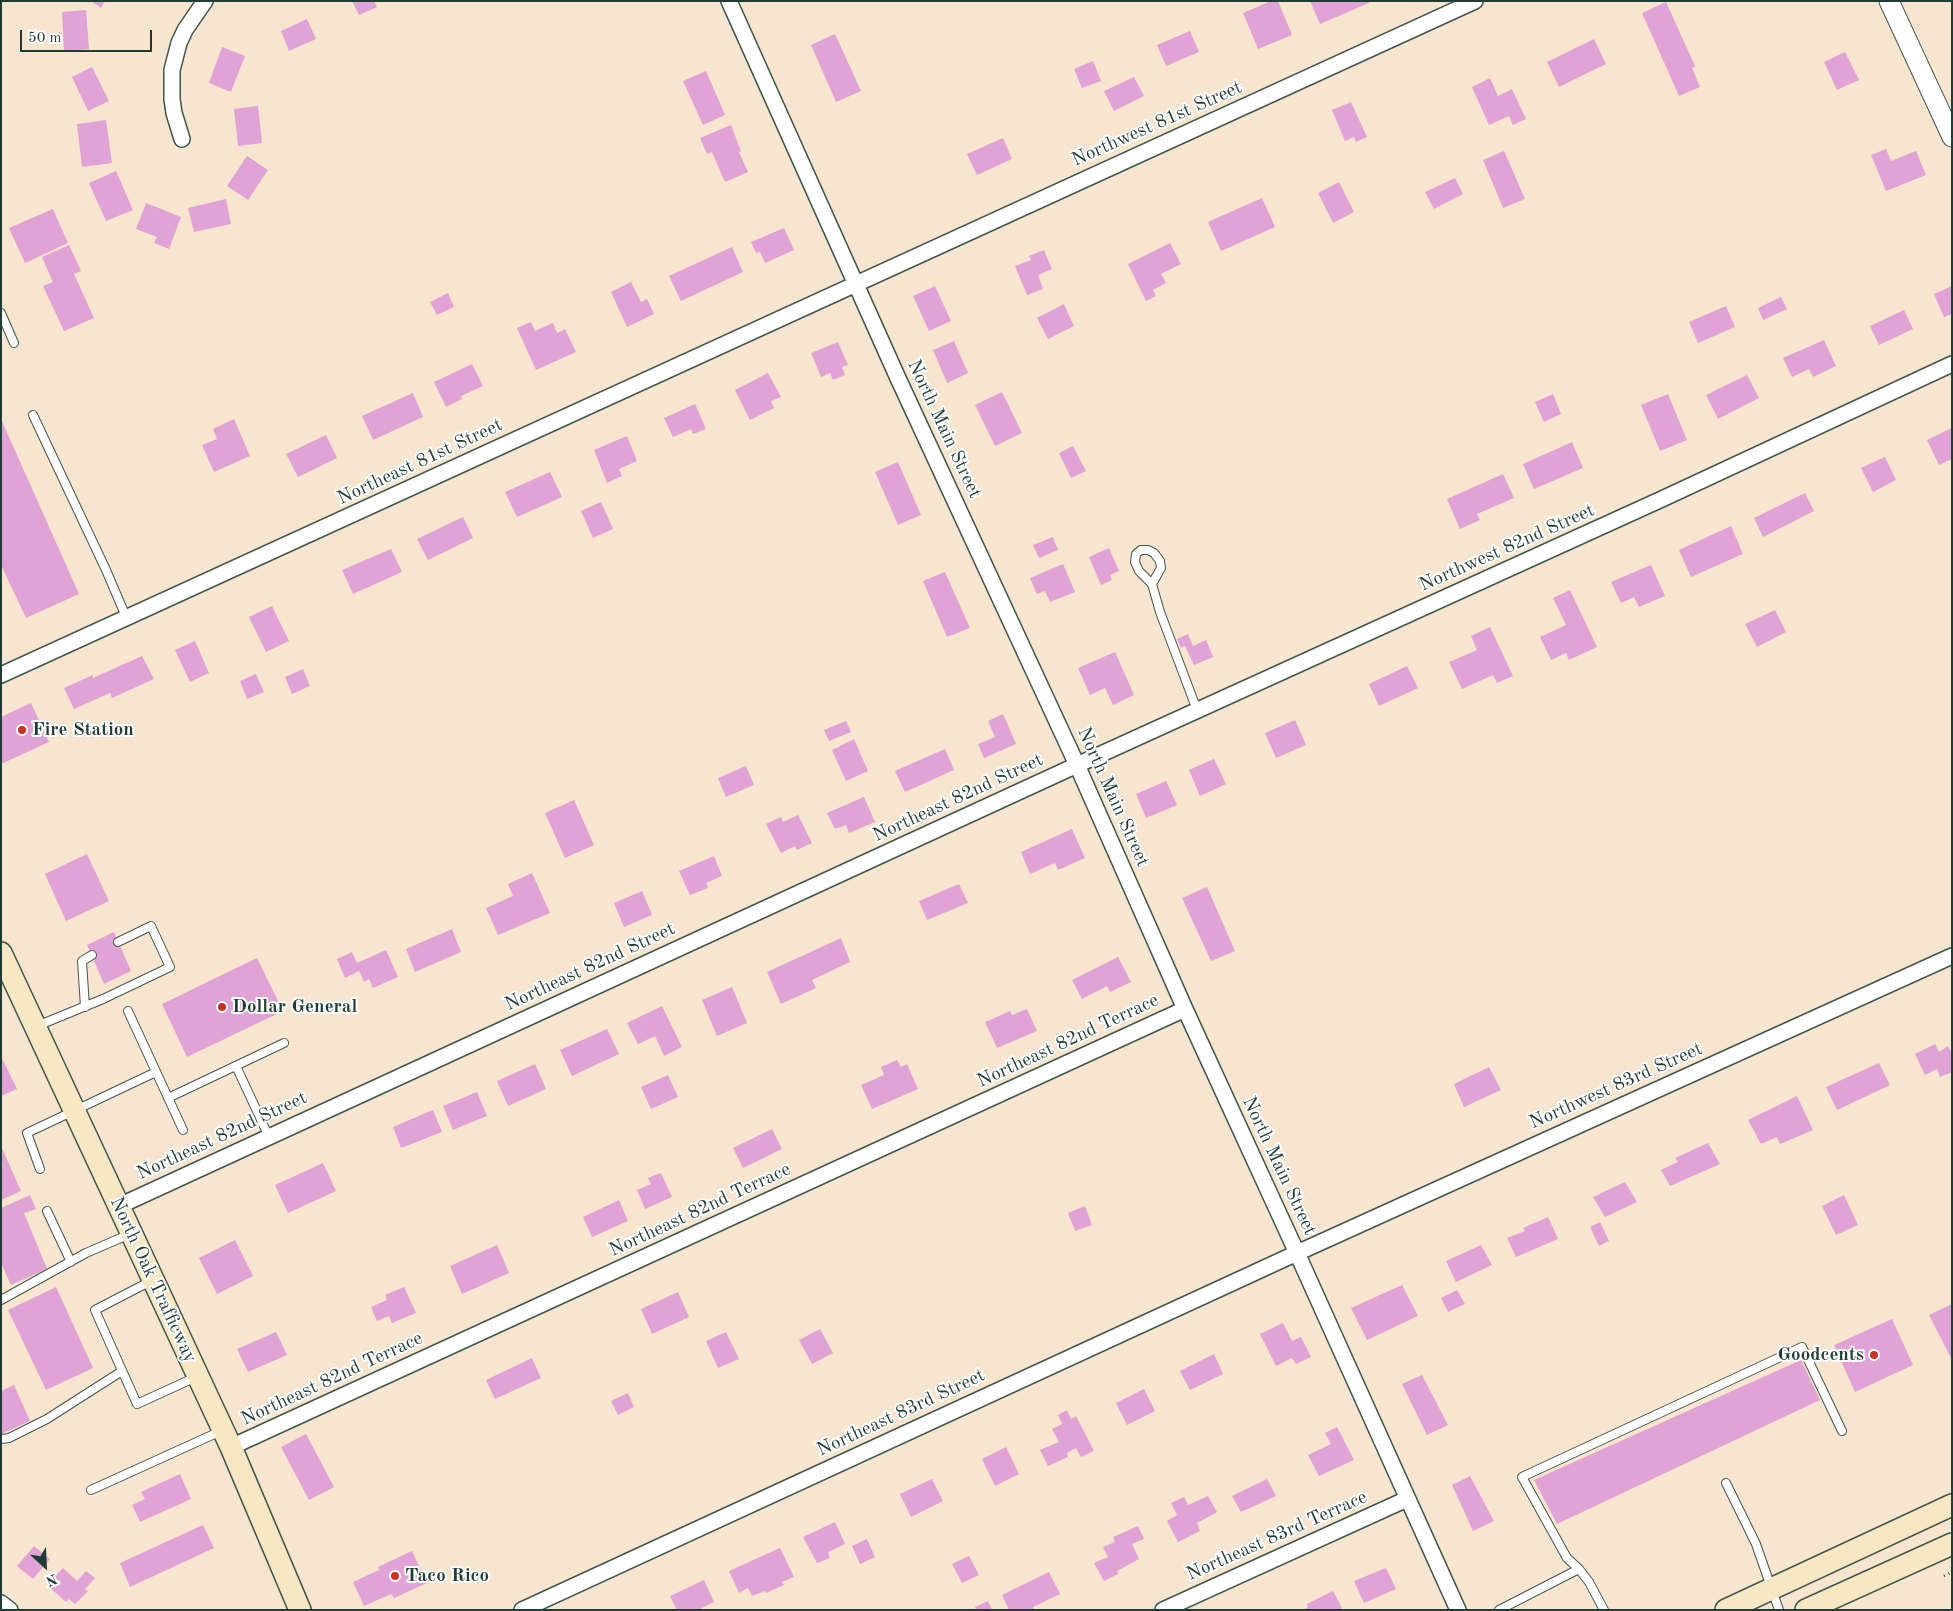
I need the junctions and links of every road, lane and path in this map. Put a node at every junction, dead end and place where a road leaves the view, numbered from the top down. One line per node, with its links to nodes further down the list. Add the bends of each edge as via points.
1 (205, 1): 6 (street, via 185,30 172,70 174,113)
2 (729, 1): 7 (street, North Main Street)
3 (1475, 1): 7 (street, Northwest 81st Street)
4 (1888, 1): 5 (street)
5 (1952, 137)
6 (182, 139)
7 (856, 283): 13 (street, Northeast 81st Street); 16 (street, North Main Street)
8 (1, 313): 9 (lane)
9 (14, 343)
10 (1952, 364): 15 (street, Northwest 82nd Street)
11 (33, 415): 13 (lane)
12 (1152, 584): 15 (lane)
13 (127, 619): 14 (street, Northeast 81st Street)
14 (1, 675)
15 (1197, 710): 16 (street, Northwest 82nd Street)
16 (1077, 765): 22 (street, North Main Street); 31 (street, Northeast 82nd Street)
17 (118, 942): 21 (lane, via 151,926 170,967)
18 (1, 953): 24 (main road, North Oak Trafficway)
19 (92, 955): 21 (lane, via 82,961)
20 (1952, 956): 36 (street, Northwest 83rd Street)
21 (85, 1007): 24 (lane)
22 (1185, 1009): 36 (street, North Main Street); 44 (street, Northeast 82nd Terrace)
23 (128, 1011): 27 (lane)
24 (35, 1027): 29 (main road, North Oak Trafficway)
25 (284, 1043): 26 (lane)
26 (236, 1066): 28 (lane); 31 (lane)
27 (156, 1072): 28 (lane); 29 (lane)
28 (168, 1098): 30 (lane)
29 (74, 1109): 32 (lane, via 27,1133); 33 (main road, North Oak Trafficway)
30 (183, 1130)
31 (269, 1137): 33 (street, Northeast 82nd Street)
32 (40, 1169)
33 (119, 1206): 35 (main road, North Oak Trafficway)
34 (46, 1211): 37 (lane)
35 (132, 1234): 37 (lane); 38 (main road, North Oak Trafficway)
36 (1298, 1253): 47 (street, North Main Street); 57 (street, Northeast 83rd Street)
37 (71, 1262): 39 (lane)
38 (153, 1280): 40 (lane, via 95,1310); 41 (main road, North Oak Trafficway)
39 (1, 1300)
40 (122, 1371): 41 (lane, via 137,1404); 43 (lane, via 47,1419)
41 (198, 1376): 44 (main road, North Oak Trafficway)
42 (1842, 1431): 50 (lane, via 1802,1347 1522,1477 1567,1558)
43 (1, 1439)
44 (227, 1439): 46 (lane); 56 (main road, North Oak Trafficway)
45 (1726, 1483): 53 (lane, via 1756,1544)
46 (91, 1490)
47 (1407, 1499): 58 (street, Northeast 83rd Terrace); 59 (street, North Main Street)
48 (1952, 1505): 53 (main road)
49 (1952, 1544): 64 (main road)
50 (1579, 1569): 60 (lane); 61 (lane)
51 (1952, 1572): 52 (path)
52 (1944, 1576)
53 (1772, 1589): 62 (main road); 63 (lane)
54 (1, 1603): 55 (street)
55 (10, 1610)
56 (300, 1610)
57 (522, 1610)
58 (1162, 1610)
59 (1458, 1610)
60 (1499, 1610)
61 (1604, 1610)
62 (1726, 1610)
63 (1780, 1610)
64 (1806, 1610)

